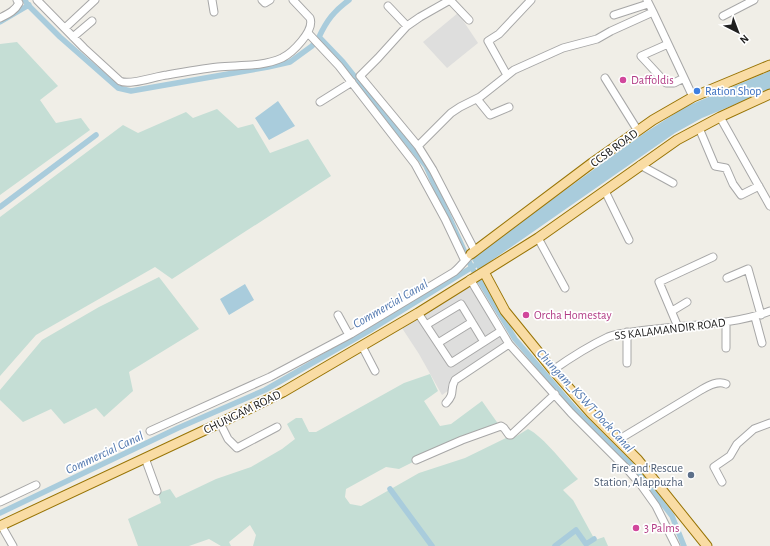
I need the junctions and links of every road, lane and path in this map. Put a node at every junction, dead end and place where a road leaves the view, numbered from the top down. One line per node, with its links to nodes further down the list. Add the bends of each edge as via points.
1 (17, 0): 17 (street, via 17,8)
2 (37, 0): 21 (street)
3 (95, 0): 21 (street)
4 (212, 0): 13 (street)
5 (262, 0): 6 (street, via 265,3)
6 (270, 0)
7 (293, 0): 22 (street, via 312,22)
8 (450, 0): 18 (street); 20 (street)
9 (531, 0): 26 (street, via 499,34 488,41)
10 (752, 1): 16 (street)
11 (647, 2): 14 (street); 15 (street)
12 (388, 6): 20 (street)
13 (214, 12)
14 (653, 12): 24 (street); 26 (street, via 596,39 563,48)
15 (614, 15)
16 (723, 16)
17 (0, 18)
18 (469, 20)
19 (92, 21): 23 (street)
20 (407, 26): 38 (street, via 360,76)
21 (65, 28): 23 (street)
22 (308, 34): 23 (street, via 283,58 258,64 156,76 126,83 120,81); 29 (street)
23 (73, 37)
24 (668, 44): 28 (street); 28 (street, via 642,56 666,83 674,83)
25 (770, 65): 31 (main road, CCSB ROAD)
26 (507, 75): 32 (street)
27 (604, 78): 37 (street)
28 (684, 78): 31 (street)
29 (352, 82): 33 (street); 46 (street, via 415,164)
30 (770, 94): 35 (main road, CHUNGAM ROAD)
31 (693, 97): 37 (main road, CCSB ROAD)
32 (477, 99): 34 (street, via 490,115); 38 (street, via 451,113)
33 (320, 102)
34 (509, 107)
35 (720, 117): 36 (main road, CHUNGAM ROAD); 41 (street)
36 (699, 128): 39 (main road, CHUNGAM ROAD); 41 (street, via 715,166 726,168 741,195)
37 (638, 131): 46 (main road, CCSB ROAD)
38 (418, 146): 46 (street, via 437,176)
39 (640, 165): 40 (street); 42 (main road, CHUNGAM ROAD)
40 (673, 184)
41 (759, 186): 43 (street)
42 (605, 191): 44 (main road, CHUNGAM ROAD); 45 (street)
43 (769, 203)
44 (538, 238): 48 (main road, CHUNGAM ROAD); 50 (street)
45 (629, 240)
46 (469, 256): 63 (street, via 454,272)
47 (713, 257): 52 (street, via 659,282)
48 (476, 276): 54 (main road, CHUNGAM ROAD); 61 (street); 71 (main road)
49 (727, 278): 56 (street, via 748,268)
50 (565, 288)
51 (687, 302): 52 (street)
52 (672, 311): 60 (street)
53 (770, 311): 56 (street, SS KALAMANDIR ROAD)
54 (418, 313): 59 (street); 68 (main road, CHUNGAM ROAD)
55 (338, 315): 63 (street)
56 (758, 316): 58 (street, SS KALAMANDIR ROAD); 66 (street)
57 (472, 322): 59 (street, via 461,304); 64 (street); 65 (street)
58 (726, 322): 60 (street, SS KALAMANDIR ROAD); 69 (street)
59 (426, 325): 65 (street)
60 (678, 327): 62 (street, SS KALAMANDIR ROAD)
61 (501, 331): 64 (street); 67 (street)
62 (628, 332): 70 (street); 71 (street, SS KALAMANDIR ROAD, via 608,337)
63 (349, 335): 79 (street, via 270,377)
64 (484, 342): 65 (street, via 451,363)
65 (438, 343)
66 (762, 343)
67 (509, 344): 74 (street); 75 (street, via 455,380 452,395)
68 (362, 346): 72 (street); 76 (main road, CHUNGAM ROAD, via 283,392)
69 (726, 348)
70 (627, 363)
71 (553, 370): 80 (main road, via 590,413)
72 (375, 371)
73 (726, 384): 80 (street, via 722,382 708,386)
74 (555, 394): 82 (street, via 511,435 501,426); 89 (street, via 641,485 656,506)
75 (446, 403)
76 (220, 423): 78 (street, via 228,440 237,448); 81 (main road, CHUNGAM ROAD)
77 (770, 423): 83 (street, via 754,430 737,444 730,456 714,467)
78 (277, 428)
79 (150, 432)
80 (618, 440): 90 (main road, via 650,474)
81 (145, 458): 85 (street); 87 (main road, CHUNGAM ROAD)
82 (416, 460)
83 (722, 482)
84 (36, 485): 86 (street)
85 (157, 491)
86 (0, 502)
87 (1, 526): 88 (street)
88 (13, 546)
89 (676, 546)
90 (707, 546)

